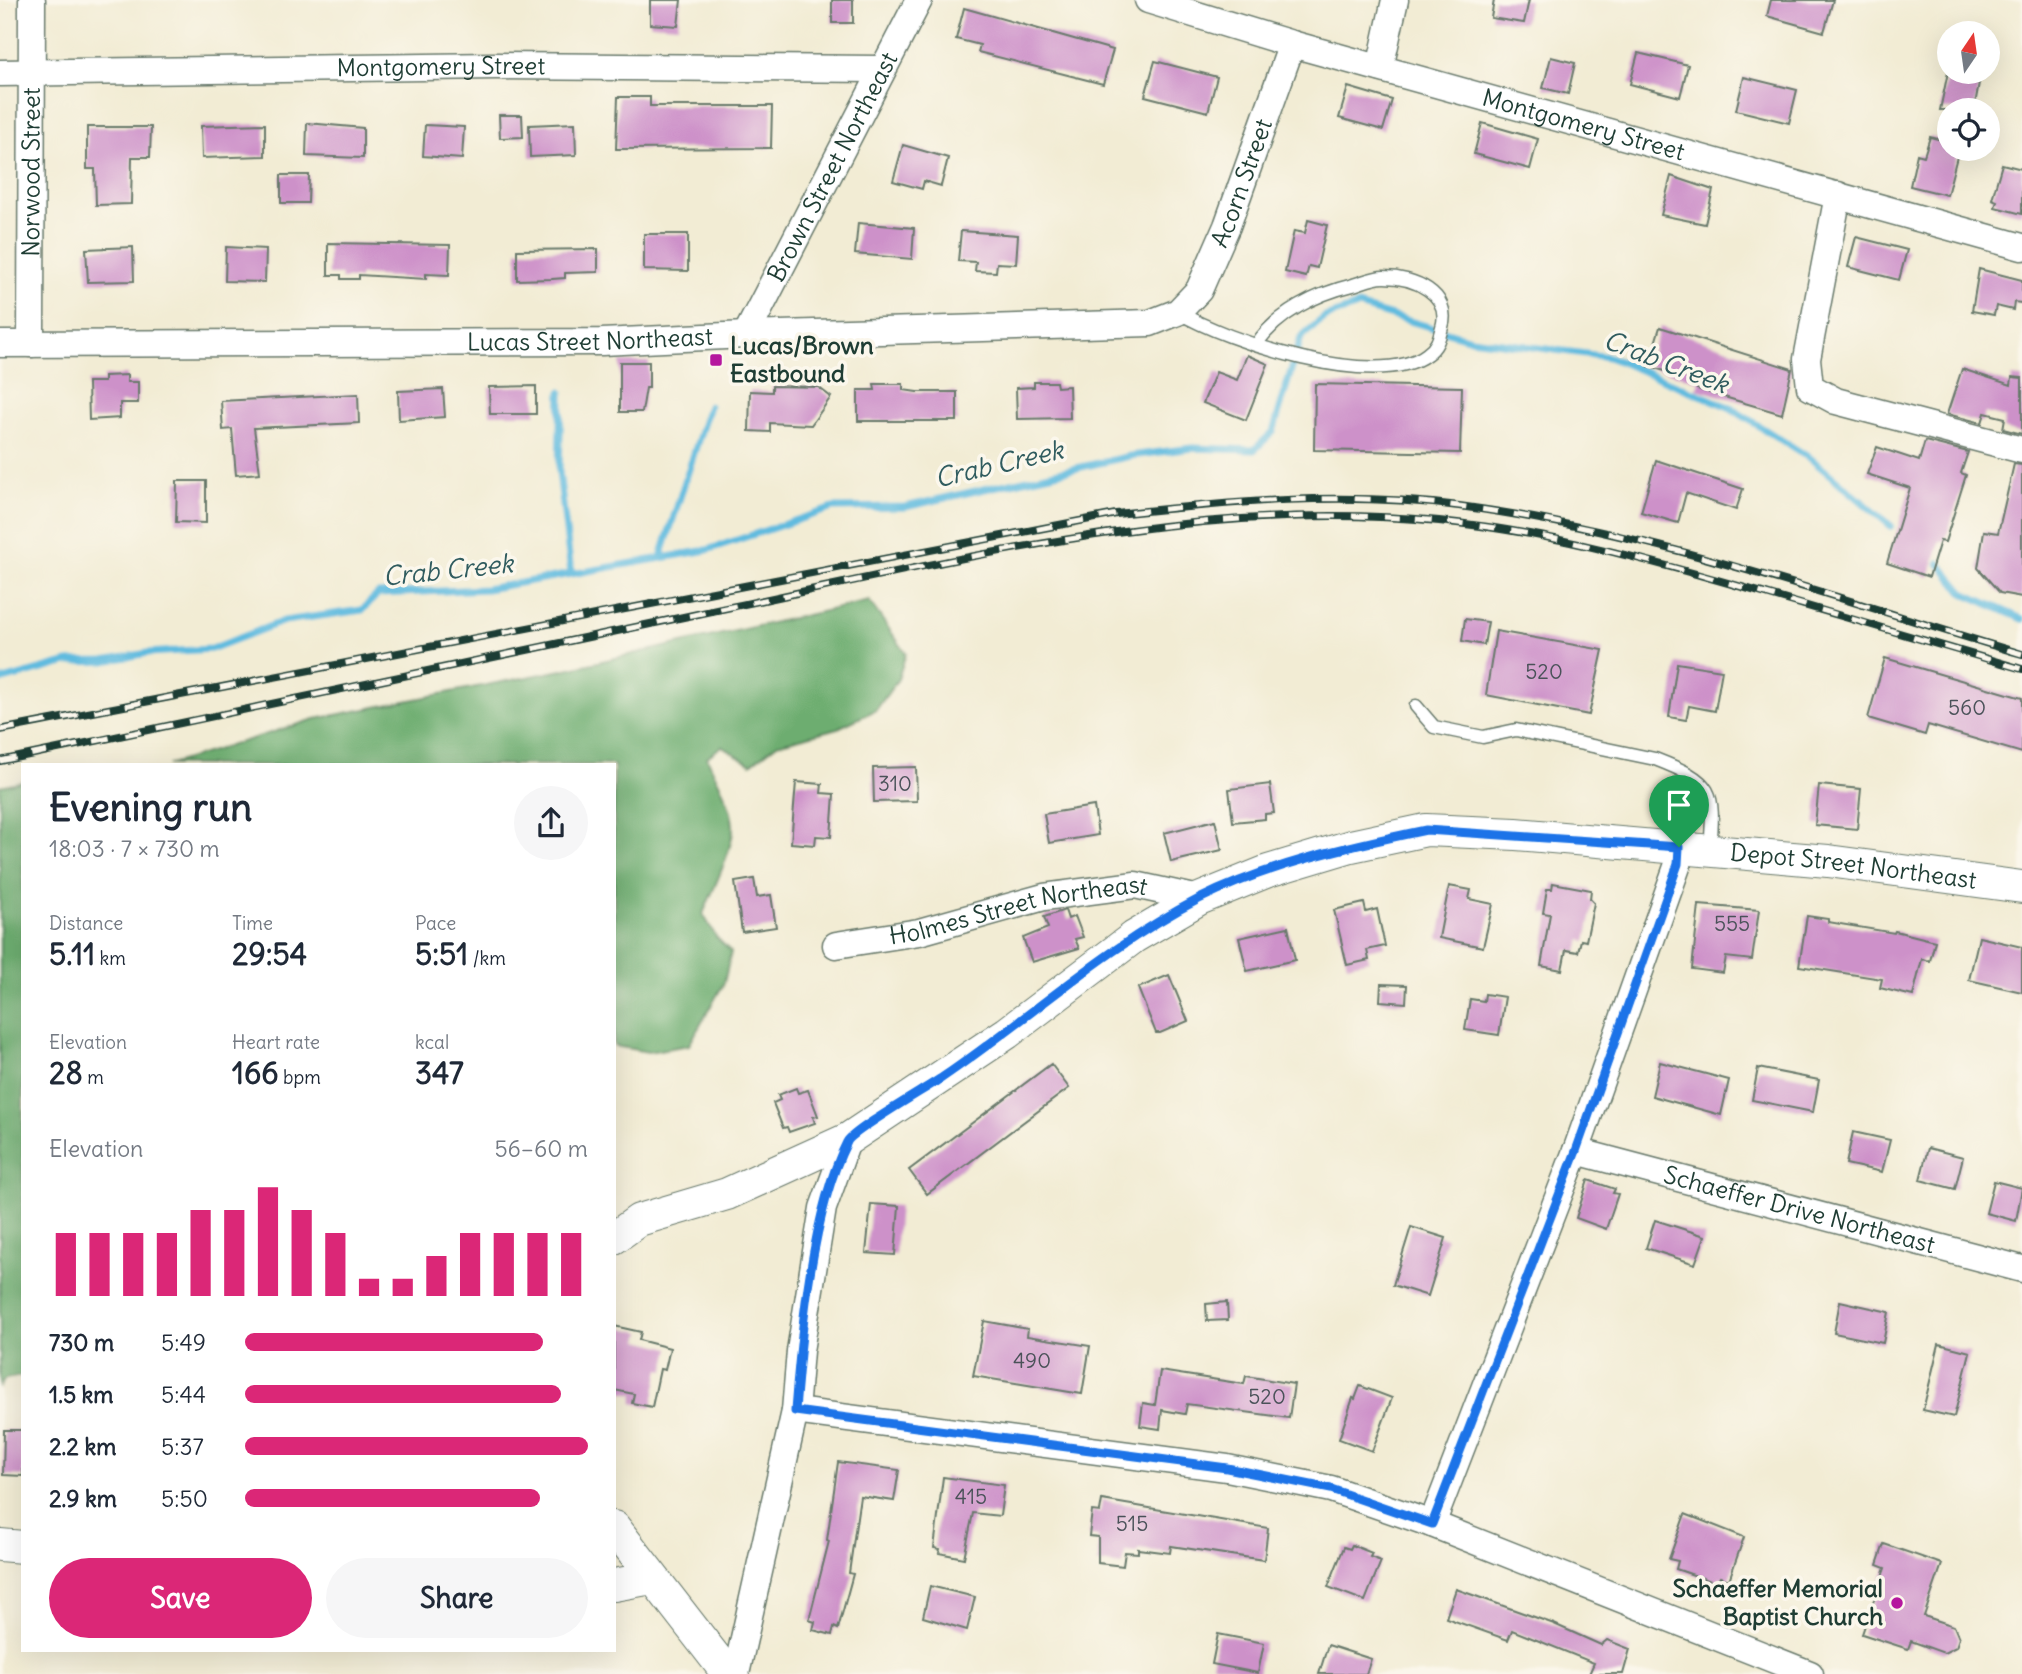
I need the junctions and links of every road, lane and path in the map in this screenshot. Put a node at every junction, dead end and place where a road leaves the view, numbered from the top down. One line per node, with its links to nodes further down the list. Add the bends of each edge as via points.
1 (32, 0): 8 (street, Norwood Street)
2 (919, 0): 7 (street, Brown Street Northeast)
3 (1148, 0): 5 (street, Montgomery Street)
4 (1395, 0): 6 (street)
5 (1292, 44): 6 (street, Montgomery Street); 12 (street, Acorn Street, via 1227,226 1199,290)
6 (1380, 68): 10 (street, Montgomery Street)
7 (880, 69): 8 (street, Montgomery Street, via 496,65); 13 (street, Brown Street Northeast)
8 (33, 72): 9 (street, Montgomery Street); 15 (street, Norwood Street)
9 (0, 73)
10 (1838, 195): 11 (street, Montgomery Street); 17 (street, via 1807,359 1810,387 1836,401)
11 (2022, 247)
12 (1178, 312): 13 (street, Lucas Street Northeast, via 1150,323); 16 (lane, via 1199,325)
13 (746, 335): 15 (street, Lucas Street Northeast, via 602,342)
14 (0, 344): 15 (street, Lucas Street Northeast)
15 (31, 344)
16 (1256, 345): 16 (lane, via 1312,362 1385,367 1425,356 1437,344 1444,319 1439,299 1419,283 1384,277 1320,296 1268,326)
17 (2022, 450)
18 (1416, 706): 19 (lane, via 1434,727 1482,737 1516,730 1654,759 1695,777 1714,806)
19 (1695, 849): 20 (street, Depot Street Northeast); 21 (street, Depot Street Northeast, via 1426,830 1315,856); 24 (street, via 1678,864)
20 (2022, 887)
21 (1199, 899): 22 (street, Holmes Street Northeast, via 1135,885 1044,897 919,932); 23 (street, Depot Street Northeast, via 1134,937 1007,1033)
22 (836, 945)
23 (848, 1139): 25 (street, Depot Street Northeast, via 727,1195 639,1220); 27 (street, via 823,1208)
24 (1576, 1151): 26 (street, Schaeffer Drive Northeast); 28 (street)
25 (616, 1237)
26 (2022, 1269)
27 (795, 1411): 28 (street, via 1227,1468 1331,1489); 35 (street)
28 (1432, 1524): 36 (street)
29 (616, 1530): 32 (street)
30 (0, 1545): 31 (street)
31 (21, 1547)
32 (652, 1578): 33 (street); 34 (street)
33 (616, 1585)
34 (728, 1674)
35 (736, 1674)
36 (1810, 1674)

